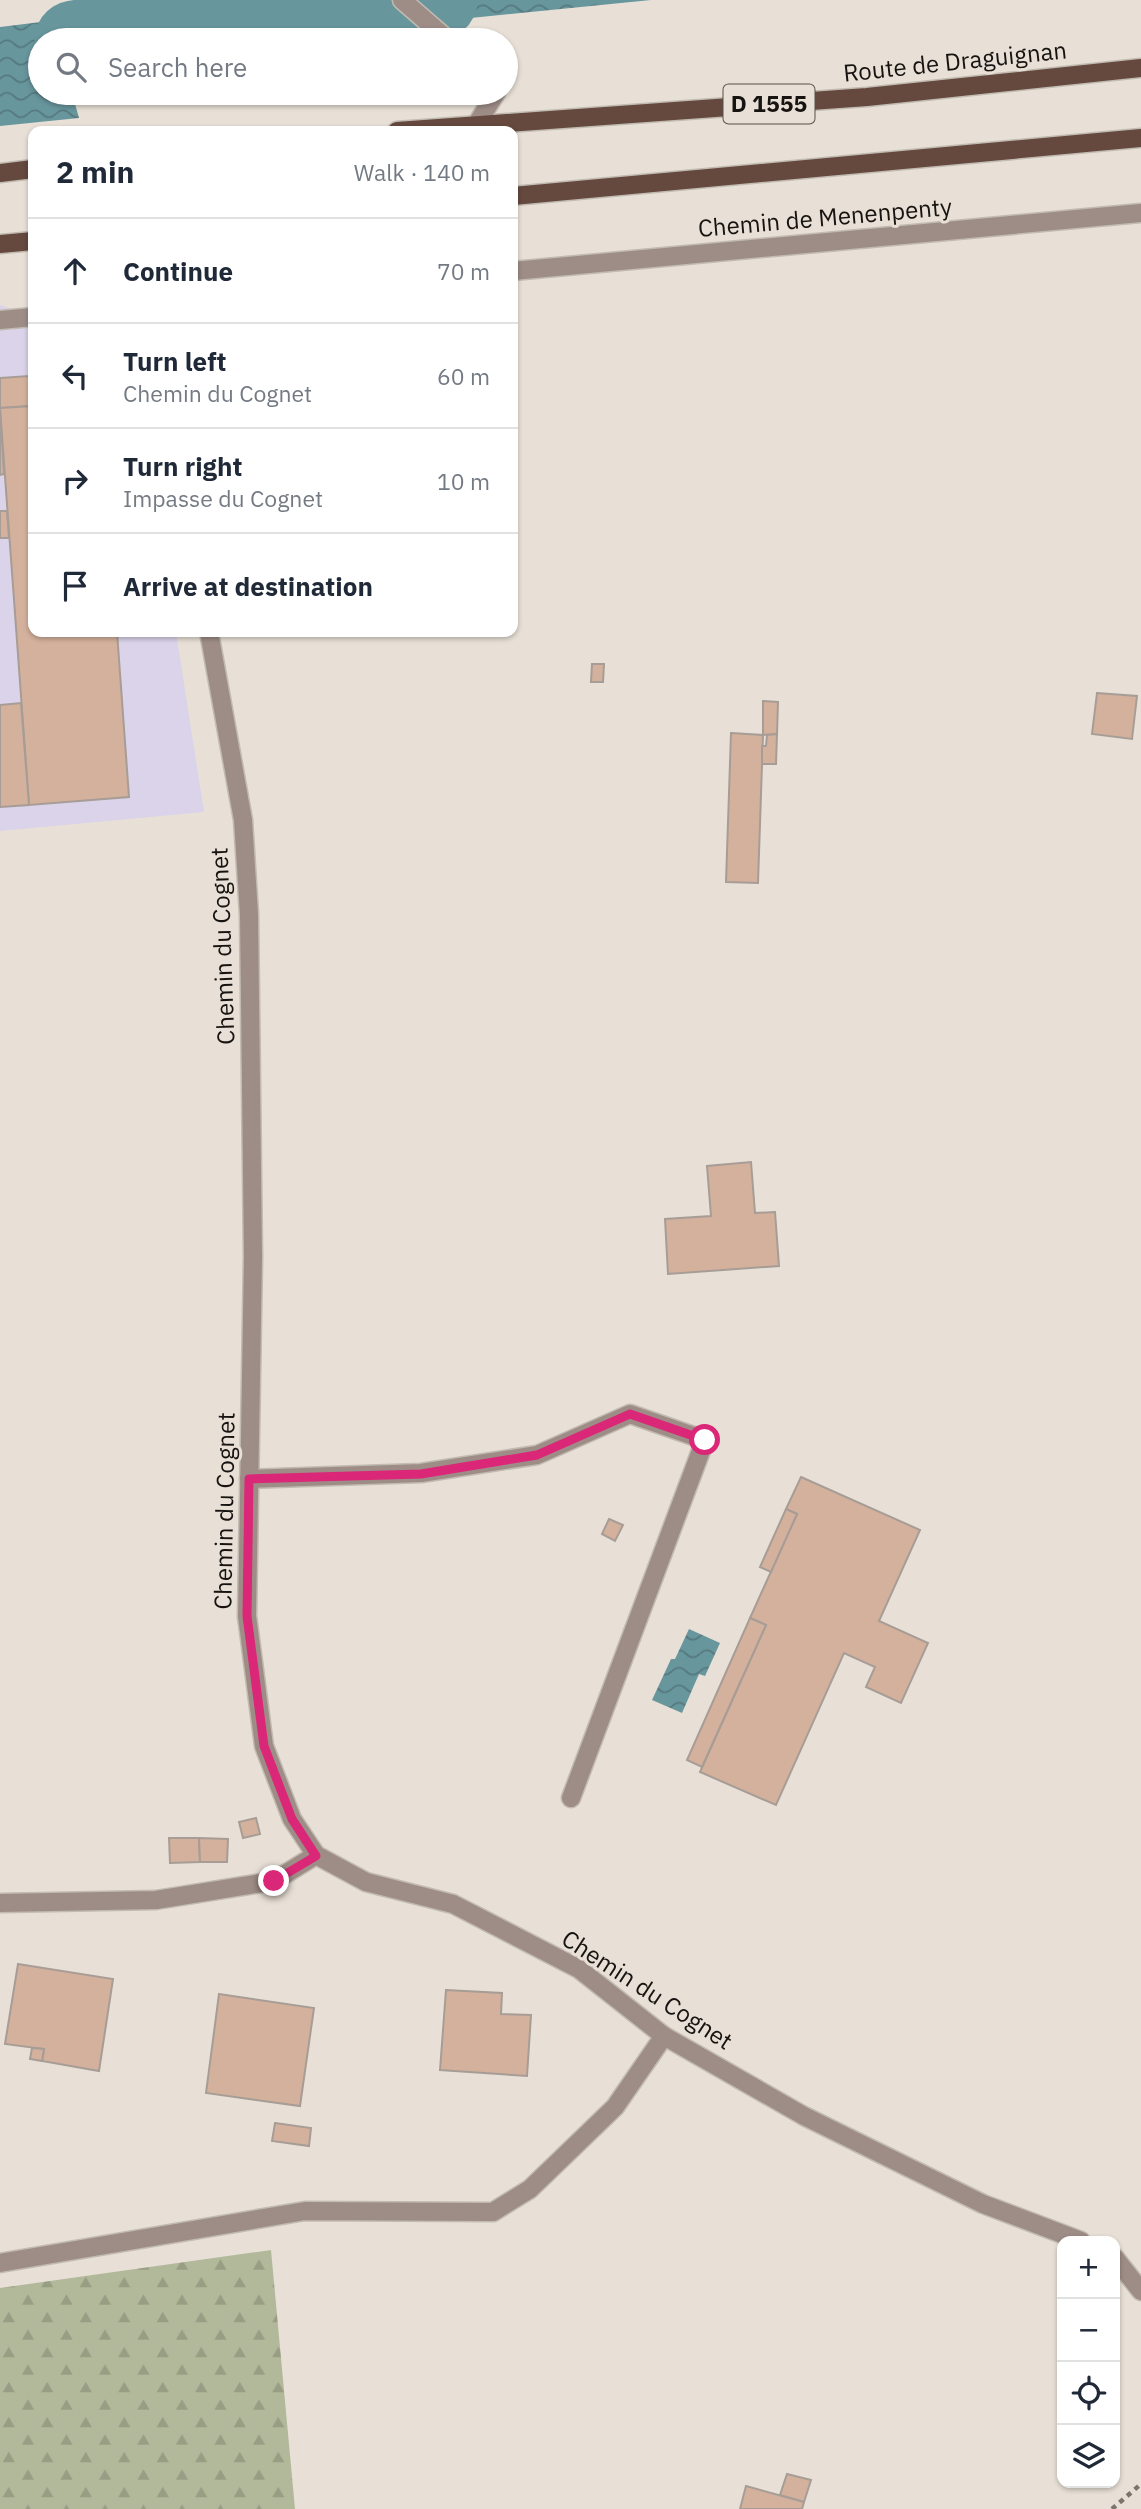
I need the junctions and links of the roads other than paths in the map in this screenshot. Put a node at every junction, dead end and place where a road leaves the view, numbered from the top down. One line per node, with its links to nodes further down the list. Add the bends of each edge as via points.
1 (402, 0): 2 (street)
2 (434, 28)
3 (1141, 68): 5 (main road, Route de Draguignan / D 1555, via 867,97)
4 (488, 105): 5 (street)
5 (476, 125): 6 (main road, Route de Draguignan / D 1555)
6 (463, 126)
7 (1141, 138): 10 (main road)
8 (28, 170): 9 (main road)
9 (0, 173)
10 (518, 196)
11 (1141, 214): 14 (street, Chemin de Menenpenty)
12 (28, 241): 13 (main road)
13 (0, 244)
14 (518, 271)
15 (28, 317): 16 (street)
16 (0, 320)
17 (210, 637): 18 (street, Chemin du Cognet, via 243,820 249,914 253,1257)
18 (249, 1479): 19 (street, via 421,1474 537,1455 630,1414 705,1440); 20 (street, Chemin du Cognet, via 247,1616 264,1746 292,1819)
19 (571, 1798)
20 (316, 1856): 21 (street, via 274,1881 156,1900); 22 (street, Chemin du Cognet, via 366,1882 453,1904 579,1969)
21 (0, 1903)
22 (664, 2036): 23 (street, Chemin du Cognet, via 804,2116 983,2204); 24 (street, via 615,2107 530,2189 494,2212 305,2211)
23 (1068, 2236)
24 (0, 2263)
25 (1120, 2264): 26 (street)
26 (1141, 2291)

